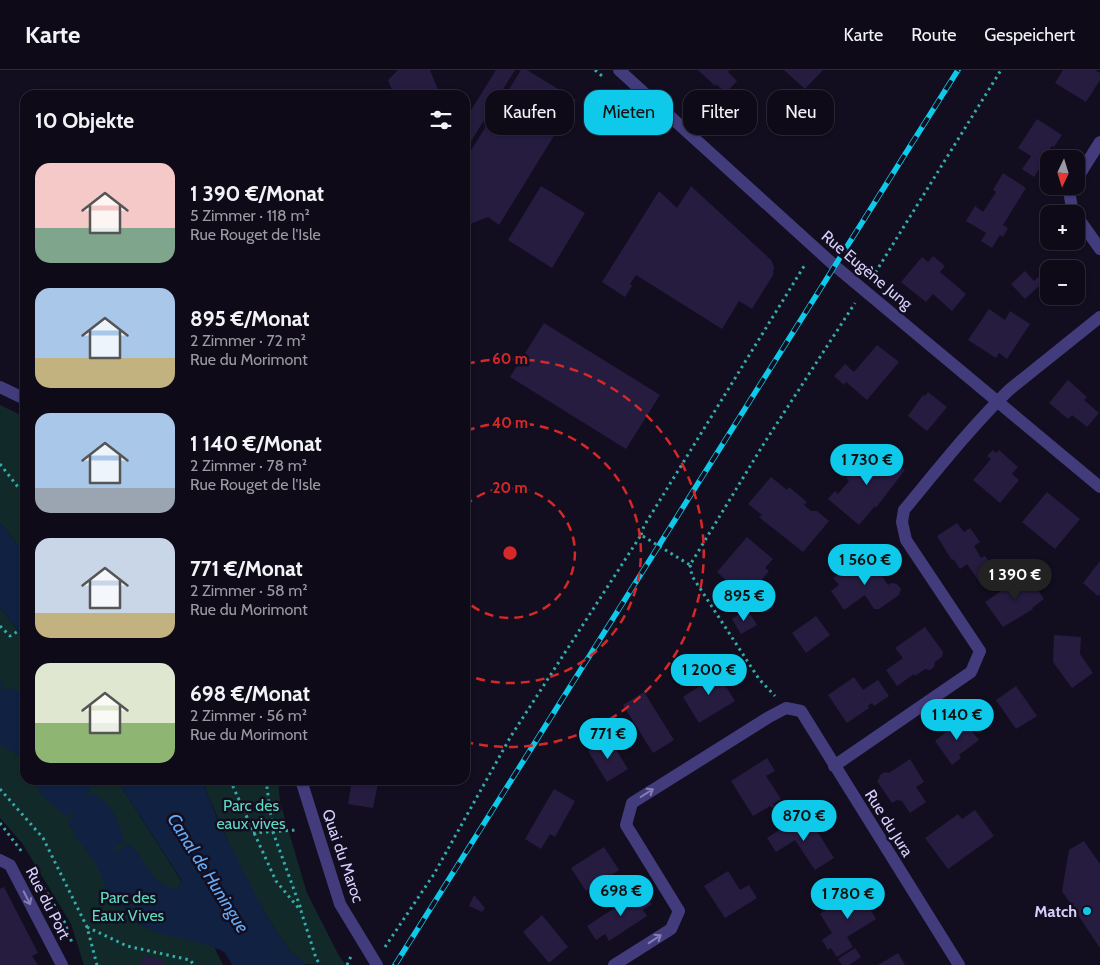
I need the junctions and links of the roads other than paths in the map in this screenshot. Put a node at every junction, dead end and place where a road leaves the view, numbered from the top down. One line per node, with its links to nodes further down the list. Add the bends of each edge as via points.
1 (619, 70): 9 (street, Rue Eugène Jung, via 835,266)
2 (1100, 142): 3 (street)
3 (1085, 166)
4 (1085, 227): 5 (street)
5 (1100, 249)
6 (1100, 317): 9 (street)
7 (0, 387): 8 (street)
8 (20, 397)
9 (997, 402): 10 (street, Rue Eugène Jung); 11 (street, via 904,510 902,522 906,540 980,651 971,672)
10 (1100, 487)
11 (834, 766): 16 (street, Rue du Jura, one-way to 11, via 671,929 679,911 626,825 632,803 786,708 800,711); 17 (street, Rue du Jura)
12 (303, 785): 14 (street, Quai du Maroc, via 340,904)
13 (0, 860): 15 (street, Rue du Port, one-way to 15, via 10,864)
14 (376, 964)
15 (62, 965)
16 (614, 965)
17 (959, 965)

